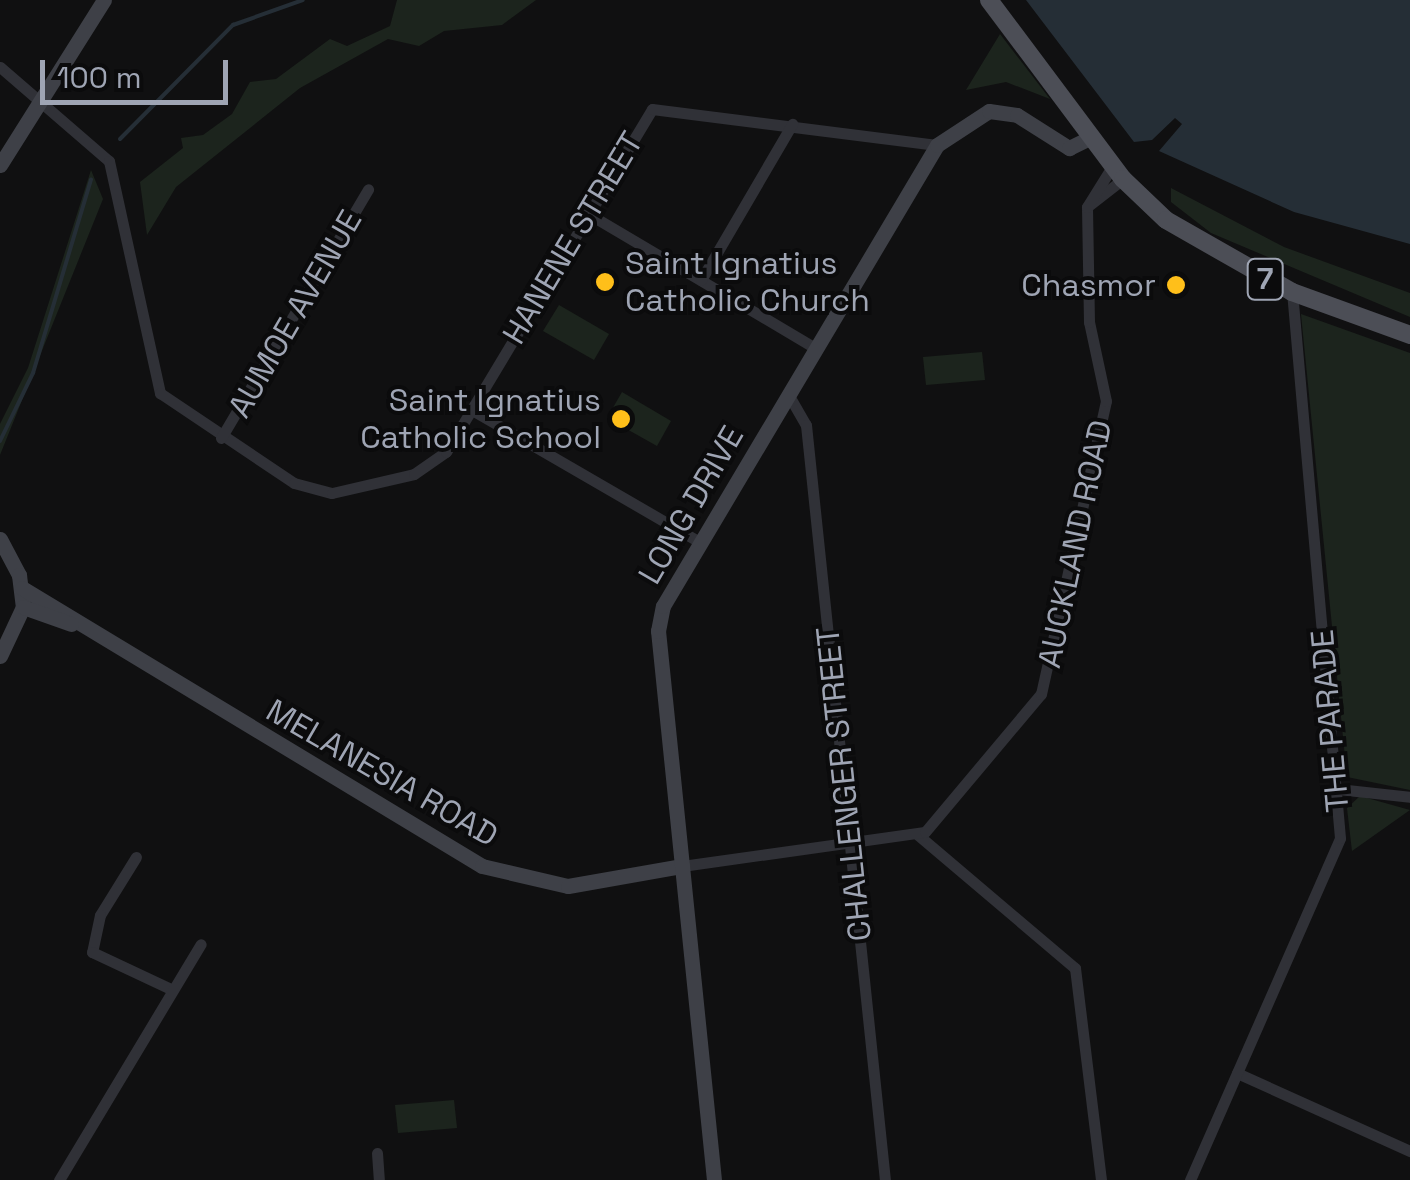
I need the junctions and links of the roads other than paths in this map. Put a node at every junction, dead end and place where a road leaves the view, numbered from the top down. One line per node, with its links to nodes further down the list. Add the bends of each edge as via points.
1 (104, 0): 4 (street)
2 (989, 0): 6 (main road, 7)
3 (0, 67): 4 (street, HANENE STREET)
4 (44, 96): 8 (street); 18 (street, HANENE STREET, via 114,172 156,385)
5 (792, 124): 7 (street, HANENE STREET); 11 (street, HANENE STREET, via 652,108); 12 (street)
6 (1087, 130): 7 (street, LONG DRIVE, via 1044,131 989,112); 9 (main road, 7)
7 (937, 144): 15 (street, LONG DRIVE)
8 (0, 165)
9 (1118, 172): 13 (main road, 7, via 1190,238); 27 (street, AUCKLAND ROAD, via 1088,207 1089,322 1106,401 1047,678 1026,717)
10 (368, 189): 18 (street, AUMOE AVENUE)
11 (587, 213): 12 (street); 17 (street, HANENE STREET)
12 (701, 280): 15 (street)
13 (1292, 292): 14 (main road, 7); 25 (street, THE PARADE)
14 (1410, 335)
15 (815, 348): 16 (street, LONG DRIVE)
16 (788, 394): 20 (street, LONG DRIVE); 28 (street, CHALLENGER STREET, via 806,425)
17 (472, 410): 18 (street, HANENE STREET, via 432,466 346,492 306,489); 20 (street)
18 (222, 438)
19 (0, 539): 21 (street)
20 (700, 542): 30 (street, LONG DRIVE, via 658,632)
21 (22, 588): 22 (street); 23 (street, MELANESIA ROAD)
22 (23, 607): 23 (street, MELANESIA ROAD); 24 (street)
23 (76, 626): 30 (street, MELANESIA ROAD, via 482,866 568,886)
24 (0, 656)
25 (1338, 789): 26 (street); 33 (street, THE PARADE, via 1338,846)
26 (1410, 797)
27 (918, 836): 28 (street); 40 (street, via 1075,968)
28 (850, 842): 30 (street); 39 (street, CHALLENGER STREET)
29 (136, 857): 32 (street, via 100,915 92,952)
30 (682, 866): 38 (street, LONG DRIVE)
31 (201, 944): 32 (street)
32 (172, 989): 36 (street)
33 (1237, 1073): 34 (street); 41 (street, THE PARADE)
34 (1410, 1151)
35 (377, 1153): 37 (street)
36 (59, 1180)
37 (379, 1180)
38 (714, 1180)
39 (886, 1180)
40 (1101, 1180)
41 (1190, 1180)

